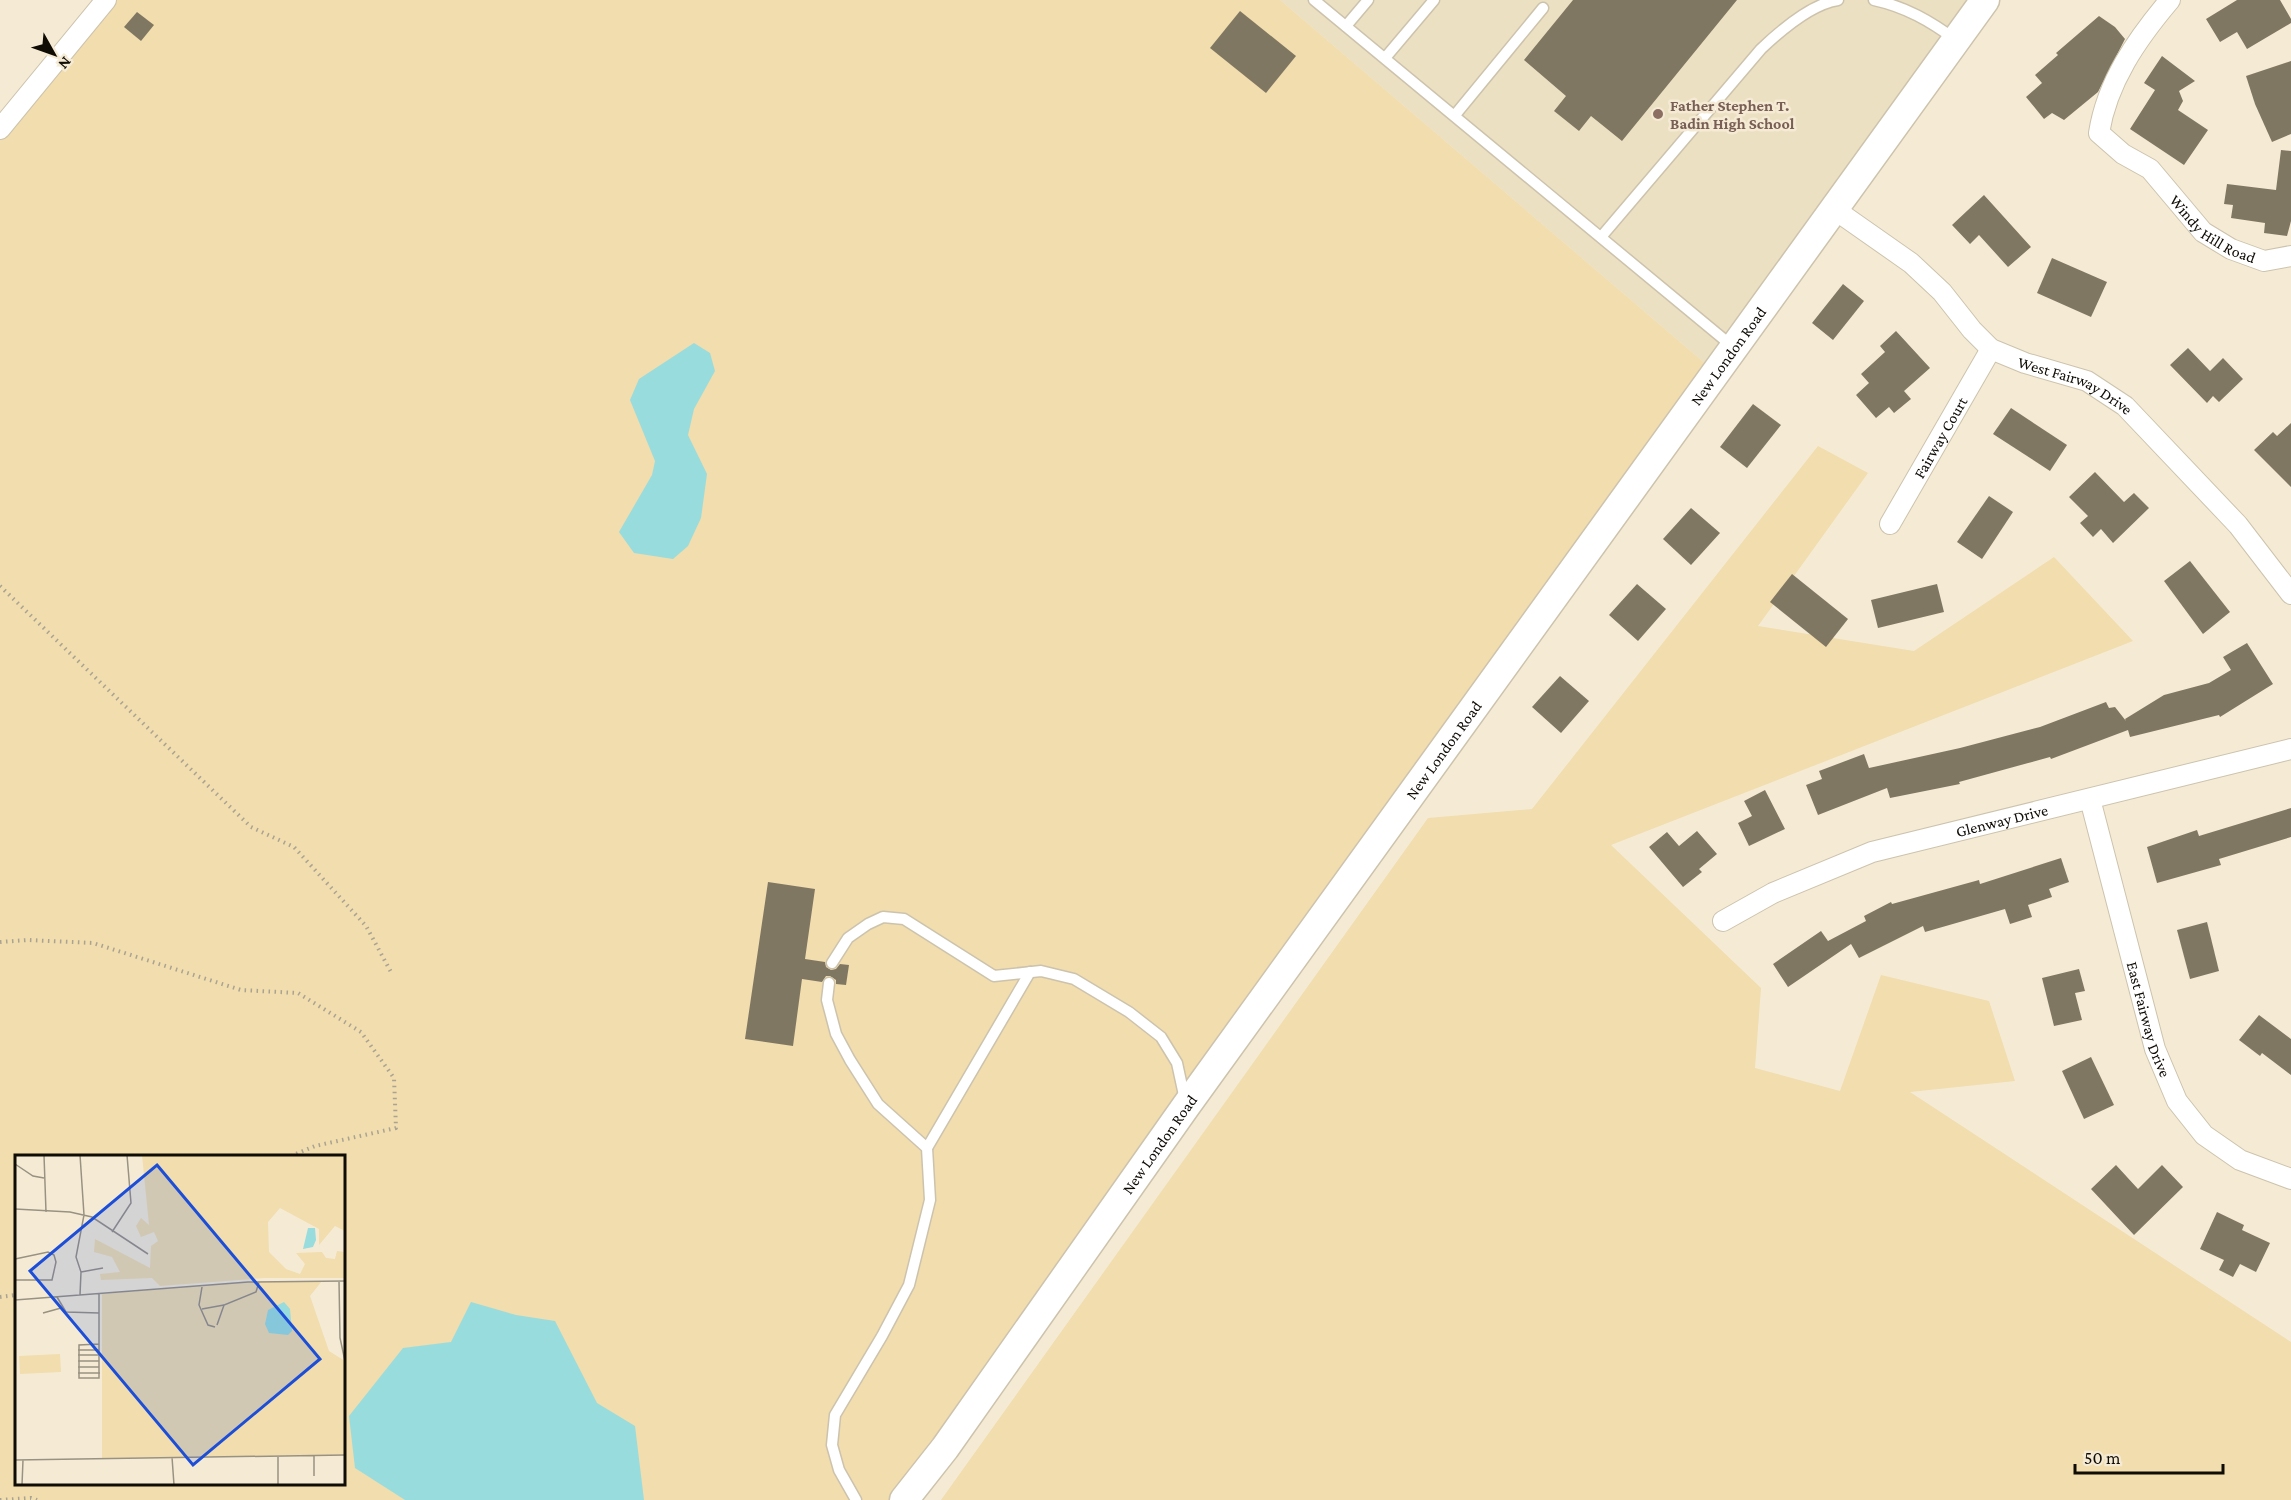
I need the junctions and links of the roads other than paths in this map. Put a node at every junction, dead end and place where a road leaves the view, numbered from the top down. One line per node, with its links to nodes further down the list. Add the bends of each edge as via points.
1 (106, 0): 14 (street)
2 (1314, 0): 10 (lane)
3 (1368, 0): 10 (lane)
4 (1434, 0): 12 (lane)
5 (1838, 0): 16 (lane, via 1804,15 1761,49)
6 (1874, 0): 11 (lane, via 1922,16)
7 (1985, 0): 11 (street, New London Road)
8 (2170, 0): 17 (street, Windy Hill Road, via 2124,63 2103,108 2099,133 2123,154 2150,169 2203,232 2231,249 2264,261)
9 (1543, 8): 13 (lane)
10 (1346, 26): 12 (lane)
11 (1956, 40): 15 (street, New London Road)
12 (1385, 58): 13 (lane)
13 (1455, 115): 16 (lane)
14 (0, 129)
15 (1834, 209): 18 (street, New London Road); 19 (street, West Fairway Drive, via 1911,263)
16 (1602, 237): 18 (lane)
17 (2291, 256)
18 (1733, 347): 28 (street, New London Road)
19 (1991, 349): 20 (street, Fairway Court); 21 (street, West Fairway Drive, via 2087,381 2125,406 2238,525)
20 (1890, 524)
21 (2291, 594)
22 (2291, 748): 23 (street, Glenway Drive)
23 (2090, 799): 24 (street, Glenway Drive, via 1872,852 1773,893); 30 (street, East Fairway Drive, via 2155,1049 2177,1101 2204,1135 2240,1160)
24 (1724, 921)
25 (832, 963): 26 (lane, via 848,938 883,917 904,919 994,976)
26 (1030, 972): 28 (lane, via 1074,979 1129,1012 1161,1037 1177,1063); 29 (lane)
27 (829, 983): 29 (lane, via 827,1000 836,1034 850,1060 878,1104)
28 (1186, 1106): 32 (street, New London Road, via 945,1448)
29 (927, 1148): 31 (lane, via 930,1200 909,1285 836,1415 832,1445 839,1470)
30 (2291, 1179)
31 (856, 1500)
32 (904, 1500)

